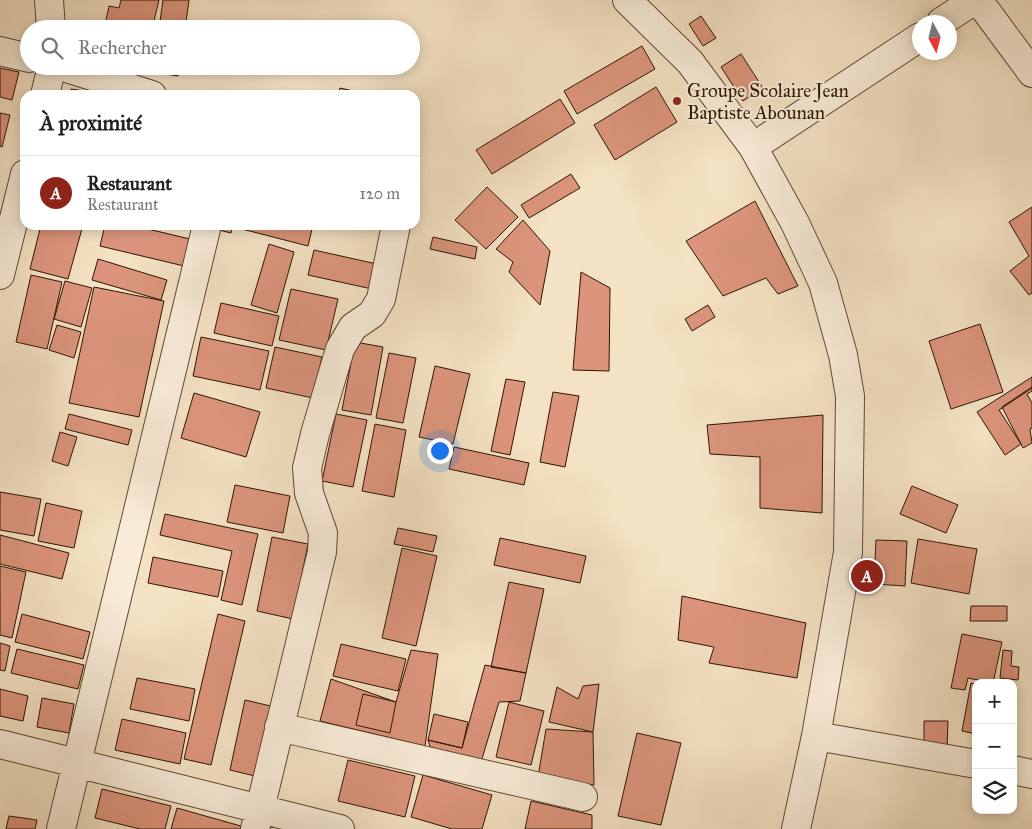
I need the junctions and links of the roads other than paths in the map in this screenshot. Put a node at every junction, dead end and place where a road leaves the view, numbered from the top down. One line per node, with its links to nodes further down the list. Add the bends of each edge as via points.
1 (49, 0): 5 (street)
2 (627, 0): 14 (street, via 690,62)
3 (977, 0): 4 (street); 9 (street)
4 (952, 15)
5 (50, 20)
6 (912, 42): 14 (street)
7 (0, 52): 8 (street)
8 (20, 56)
9 (1032, 73)
10 (50, 75): 12 (street)
11 (89, 75): 13 (street)
12 (46, 90)
13 (136, 90)
14 (753, 147): 20 (street, via 823,283 843,355 850,396 848,552)
15 (20, 194): 18 (street)
16 (206, 230): 23 (street)
17 (395, 230): 19 (street, via 381,299 372,314 353,327 340,349 313,442 307,468 309,493 322,533 322,552)
18 (0, 275)
19 (279, 727): 26 (street); 27 (street)
20 (816, 736): 22 (street); 30 (street)
21 (0, 744): 23 (street)
22 (972, 763)
23 (77, 764): 27 (street); 28 (street)
24 (1017, 771): 25 (street)
25 (1032, 774)
26 (583, 797)
27 (257, 819): 29 (street)
28 (61, 829)
29 (340, 829)
30 (796, 829)

